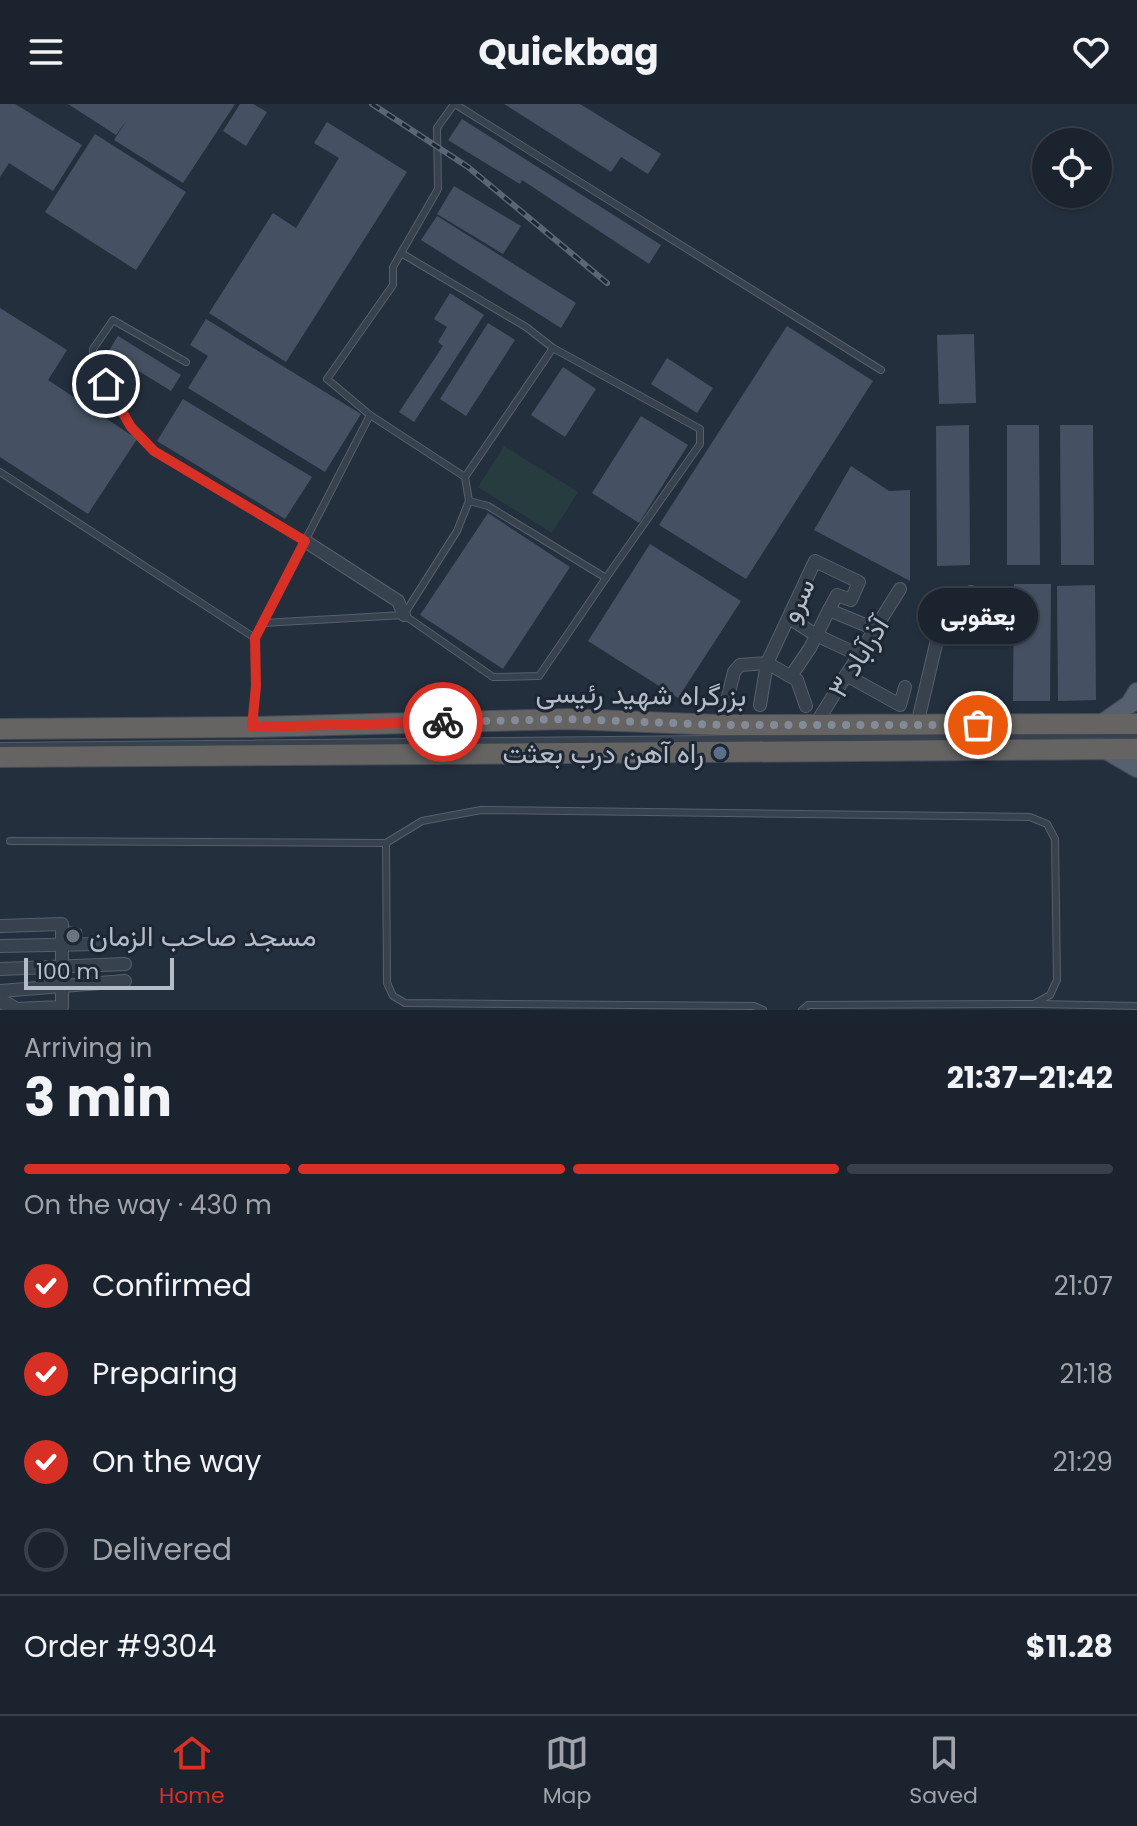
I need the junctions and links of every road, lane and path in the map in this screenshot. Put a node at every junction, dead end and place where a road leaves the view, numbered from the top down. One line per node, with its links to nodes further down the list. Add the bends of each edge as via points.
1 (454, 104): 2 (lane, via 437,128 438,189); 5 (lane)
2 (401, 253): 3 (lane); 6 (lane, via 393,267 393,285 327,379)
3 (553, 348): 8 (lane); 11 (lane, via 700,429 700,444)
4 (186, 362): 10 (lane, via 113,320 93,349 93,362 131,427 154,451)
5 (881, 370)
6 (370, 415): 8 (lane); 10 (lane)
7 (0, 472): 24 (lane)
8 (465, 477): 9 (lane)
9 (469, 501): 11 (lane, via 488,506); 16 (lane, via 457,531)
10 (305, 541): 16 (street, via 398,601); 18 (lane)
11 (606, 578): 16 (lane, via 539,676 493,677)
12 (900, 589): 19 (street, ۳ آذرآباد)
13 (971, 592): 22 (street)
14 (948, 593): 23 (street)
15 (829, 610): 17 (street, سرو, via 837,595 851,600 859,582 815,561); 19 (street); 21 (street)
16 (404, 615): 18 (lane)
17 (789, 618): 21 (street); 26 (street, سرو)
18 (263, 623): 24 (lane)
19 (875, 629): 25 (street, ۳ آذرآباد, via 872,643)
20 (992, 634): 22 (street)
21 (816, 635): 25 (street); 28 (street)
22 (971, 635): 23 (street)
23 (938, 636): 37 (street)
24 (255, 638): 39 (lane)
25 (859, 655): 27 (street, ۳ آذرآباد)
26 (767, 663): 28 (street); 31 (street, سرو); 36 (street, via 740,665 734,672)
27 (846, 675): 29 (street, via 900,705); 32 (street, ۳ آذرآباد)
28 (791, 676): 32 (street)
29 (905, 687)
30 (1137, 692): 38 (main road, via 1130,704)
31 (760, 705)
32 (810, 716): 36 (highway, بزرگراه شهید رئیسی); 37 (highway, بزرگراه شهید رئیسی)
33 (569, 719): 34 (highway, بزرگراه شهید رئیسی); 36 (highway, بزرگراه شهید رئیسی); 46 (highway, via 556,735 559,745)
34 (509, 720): 39 (highway, بزرگراه شهید رئیسی); 45 (highway, via 520,727 524,742)
35 (1137, 724): 38 (highway, بزرگراه شهید رئیسی)
36 (721, 725)
37 (917, 725): 38 (highway, بزرگراه شهید رئیسی)
38 (1100, 725)
39 (252, 727): 40 (highway, بزرگراه شهید رئیسی)
40 (0, 729)
41 (1137, 735): 42 (lane)
42 (0, 746)
43 (1137, 749): 44 (highway, بزرگراه شهید رئیسی)
44 (1106, 750): 46 (highway, بزرگراه شهید رئیسی); 48 (main road)
45 (514, 753): 46 (highway, بزرگراه شهید رئیسی); 47 (highway, بزرگراه شهید رئیسی)
46 (572, 753)
47 (0, 757)
48 (1137, 768)
49 (10, 841): 50 (lane)
50 (386, 843): 62 (lane, via 422,821 481,810 1030,817 1047,824 1055,839 1057,980 1050,995); 65 (lane, via 387,983 393,996 405,1003)
51 (0, 926): 53 (street, via 62,924)
52 (97, 944): 53 (street)
53 (62, 945): 54 (street); 56 (street)
54 (0, 946)
55 (125, 964): 56 (street)
56 (62, 967): 57 (street); 59 (street)
57 (0, 969)
58 (125, 981): 59 (street)
59 (62, 985): 60 (street); 64 (street, via 62,1007)
60 (0, 991)
61 (0, 1000): 64 (street)
62 (1034, 1004): 63 (lane); 66 (lane, via 808,1005)
63 (1137, 1006)
64 (16, 1010)
65 (763, 1010)
66 (802, 1010)

